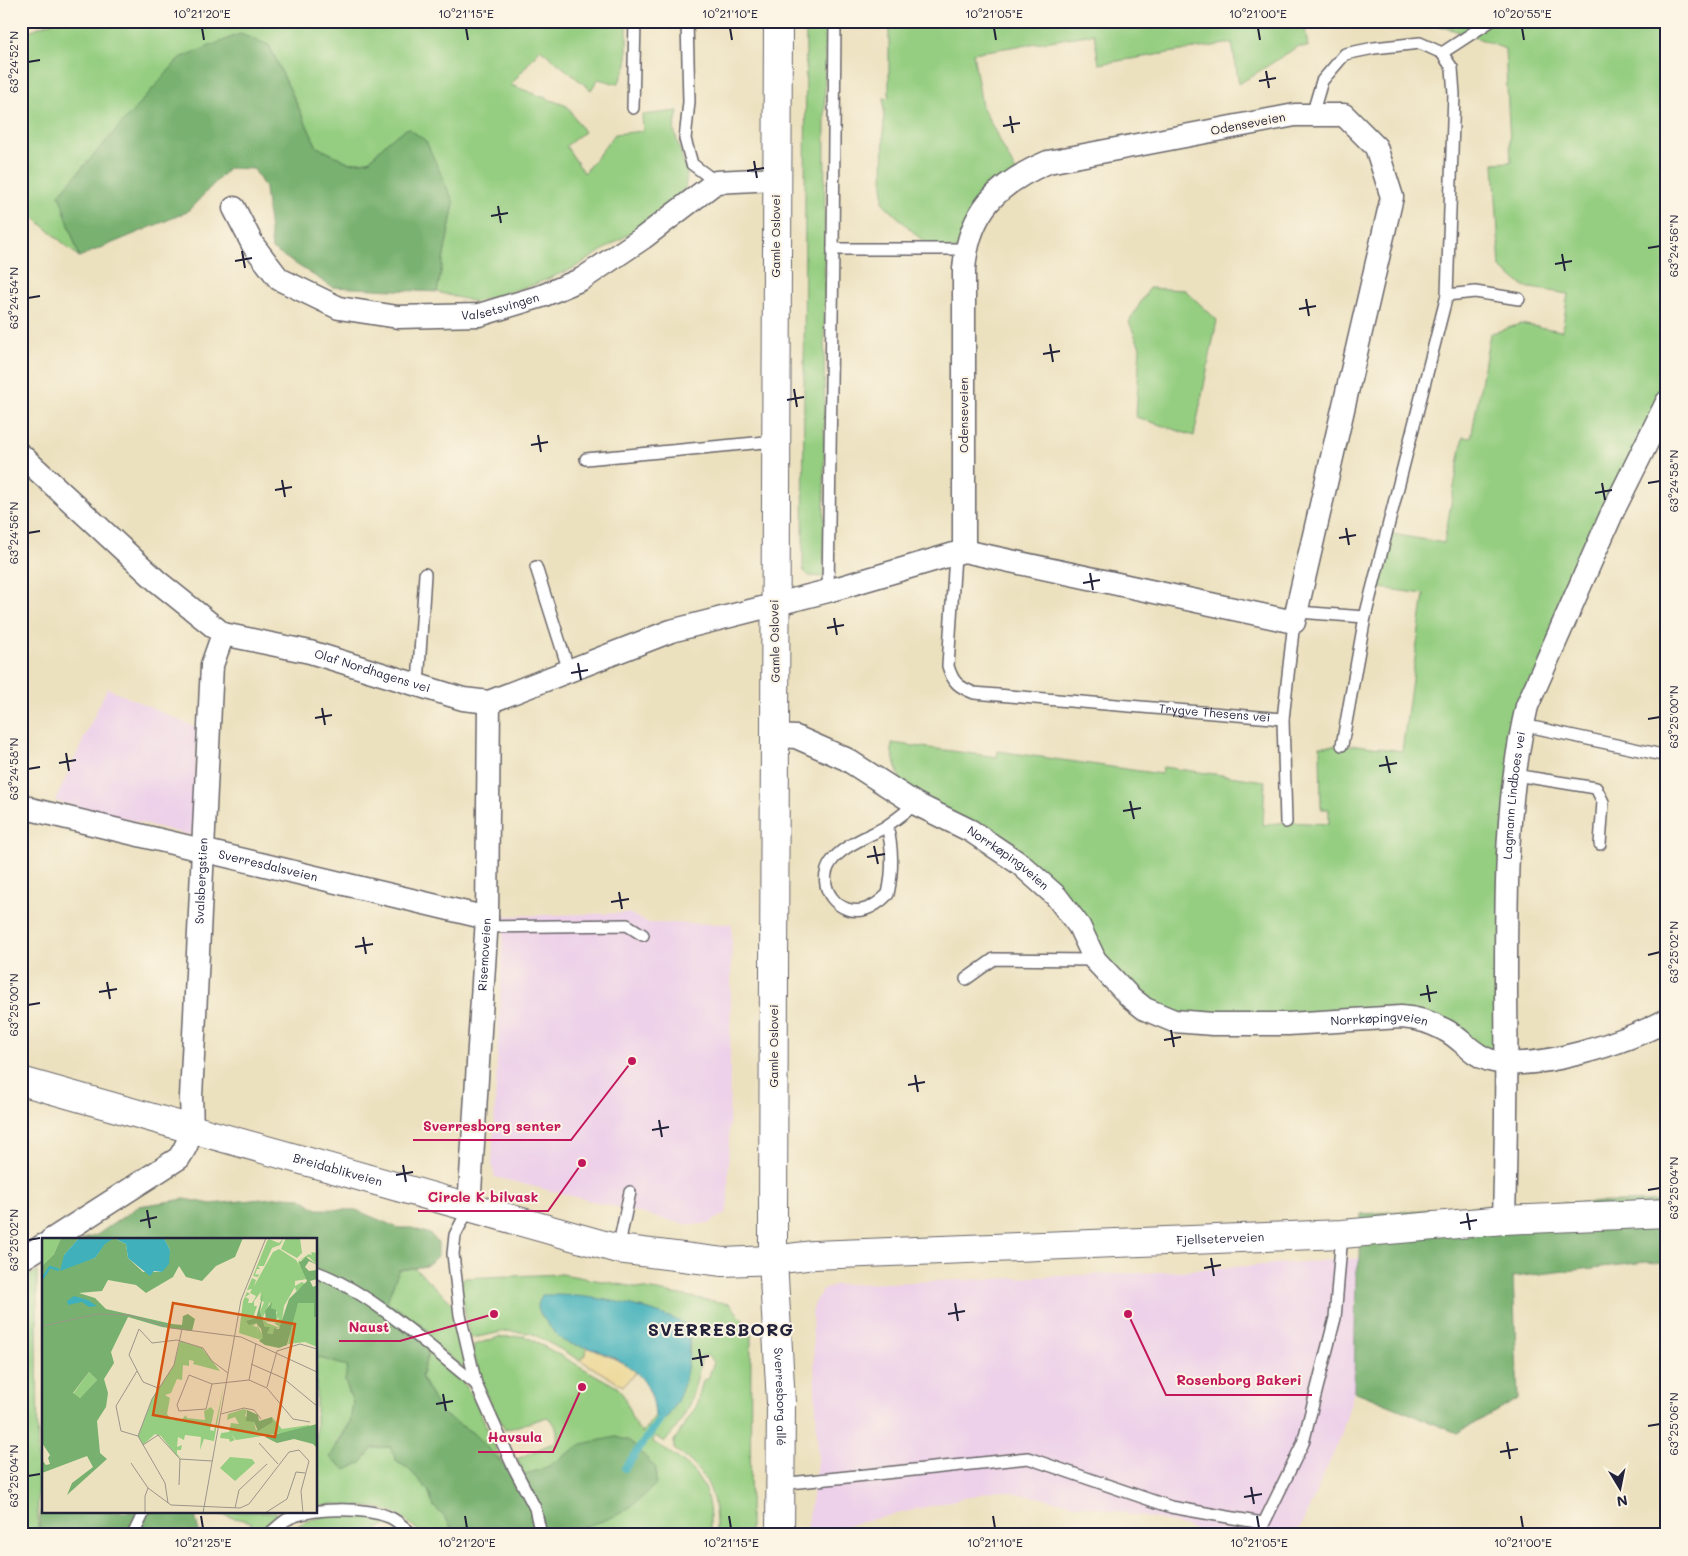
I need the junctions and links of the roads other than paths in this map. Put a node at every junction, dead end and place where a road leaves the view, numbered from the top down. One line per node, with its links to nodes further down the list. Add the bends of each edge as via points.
1 (635, 21): 7 (lane)
2 (687, 21): 10 (lane, via 689,102 685,139 692,164)
3 (778, 21): 9 (street, Gamle Oslovei)
4 (836, 21): 13 (lane)
5 (1491, 21): 6 (lane)
6 (1442, 53): 8 (lane, via 1420,43 1345,54 1322,81); 14 (lane, via 1452,68 1454,94)
7 (633, 108)
8 (1312, 115): 12 (street, Odenseveien, via 1295,114 1048,162 1015,178 988,201 970,231); 25 (street, Odenseveien, via 1344,115 1351,121 1376,148 1392,197)
9 (776, 179): 10 (street); 17 (street, Gamle Oslovei)
10 (716, 182): 11 (street, Valsetsvingen, via 643,238 582,279 542,296 479,315 398,317 339,308 279,279 253,245)
11 (234, 208)
12 (966, 249): 13 (lane); 20 (street, Odenseveien)
13 (833, 250): 23 (lane)
14 (1447, 295): 15 (lane, via 1475,292); 26 (lane)
15 (1519, 299)
16 (1667, 402): 32 (street, Lagmann Lindboes vei, via 1613,512 1527,706)
17 (775, 441): 19 (lane); 24 (street, Gamle Oslovei)
18 (21, 455): 27 (street, Olaf Nordhagens vei, via 157,581)
19 (586, 459)
20 (959, 553): 23 (street); 25 (street); 31 (lane, Trygve Thesens vei, via 948,666 951,678 959,687 974,693)
21 (536, 567): 28 (lane)
22 (425, 574): 29 (lane)
23 (828, 591): 24 (street)
24 (774, 605): 28 (street, Olaf Nordhagens vei, via 671,631); 33 (street, Gamle Oslovei)
25 (1296, 617): 26 (lane); 31 (lane, Trygve Thesens vei)
26 (1365, 617): 34 (lane)
27 (223, 634): 29 (street, Olaf Nordhagens vei, via 310,652); 42 (street, Svalsbergstien, via 212,665)
28 (569, 671): 30 (street, Olaf Nordhagens vei)
29 (418, 685): 30 (street, Olaf Nordhagens vei, via 463,699)
30 (489, 702): 43 (street, Risemoveien)
31 (1283, 719): 39 (lane)
32 (1523, 725): 35 (lane); 36 (street, Lagmann Lindboes vei)
33 (776, 736): 38 (street, Norrkøpingveien, via 796,737 846,759); 60 (street, Gamle Oslovei)
34 (1342, 744)
35 (1667, 756)
36 (1515, 775): 41 (lane, via 1596,788 1603,802); 48 (street, Lagmann Lindboes vei, via 1506,898)
37 (21, 804): 42 (street, Sverresdalsveien, via 30,809)
38 (916, 804): 40 (lane); 45 (street, Norrkøpingveien, via 971,831 1020,864 1056,896 1079,926)
39 (1286, 822)
40 (887, 826): 40 (lane, via 857,842 831,862 825,876 827,891 843,908 867,909 888,894 892,858)
41 (1600, 844)
42 (202, 849): 43 (street, Sverresdalsveien); 50 (street, Svalsbergstien)
43 (487, 922): 44 (lane, via 627,924); 52 (street, Risemoveien)
44 (643, 935)
45 (1095, 960): 46 (lane, via 994,959); 48 (street, Norrkøpingveien, via 1145,1009 1174,1021 1288,1024 1402,1017 1420,1019 1446,1030 1470,1050 1489,1060)
46 (966, 978)
47 (1667, 1020): 48 (street, Norrkøpingveien, via 1642,1034 1597,1049 1542,1060)
48 (1507, 1062): 54 (street, Lagmann Lindboes vei)
49 (21, 1081): 50 (street, Breidablikveien)
50 (192, 1129): 52 (street, Breidablikveien); 56 (street, via 179,1158)
51 (630, 1192): 58 (lane)
52 (469, 1208): 58 (street, Breidablikveien); 62 (lane, via 455,1235 453,1254 460,1315)
53 (1667, 1213): 54 (street, Fjellseterveien)
54 (1504, 1220): 55 (street, Fjellseterveien)
55 (1342, 1234): 60 (street, Fjellseterveien, via 814,1255); 68 (lane, via 1335,1318 1302,1443)
56 (55, 1238)
57 (42, 1246): 59 (street)
58 (618, 1249): 60 (street, Breidablikveien, via 723,1262)
59 (21, 1259)
60 (773, 1260): 63 (street, Sverresborg allé, via 781,1403)
61 (318, 1273): 62 (lane, via 373,1303)
62 (476, 1384): 72 (lane, via 535,1508)
63 (780, 1484): 68 (lane, via 1028,1458 1171,1507); 73 (street, Sverresborg allé)
64 (318, 1512): 71 (lane, via 365,1510 390,1517)
65 (143, 1514): 69 (lane)
66 (301, 1514): 67 (lane)
67 (285, 1516): 70 (lane)
68 (1262, 1523): 74 (lane)
69 (133, 1535)
70 (268, 1535)
71 (414, 1535)
72 (541, 1535)
73 (780, 1535)
74 (1258, 1535)

